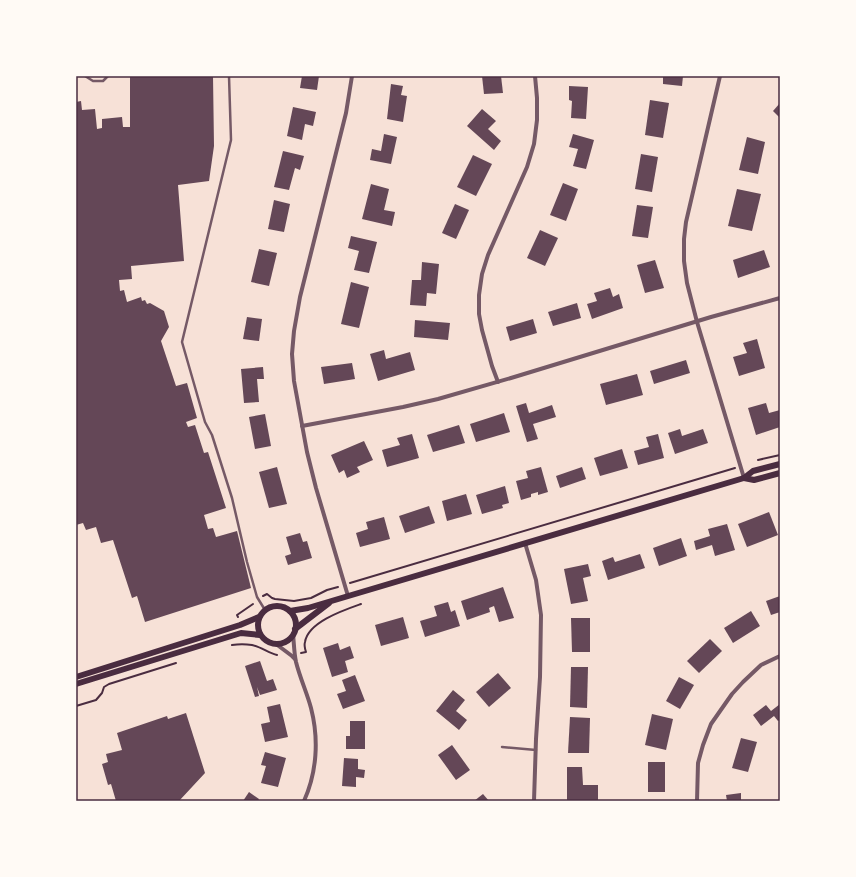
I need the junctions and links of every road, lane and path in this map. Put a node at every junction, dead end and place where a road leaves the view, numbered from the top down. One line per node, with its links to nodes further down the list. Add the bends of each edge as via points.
1 (85, 76): 2 (lane, via 93,81 103,81)
2 (108, 76)
3 (229, 76): 23 (lane, via 231,140 182,342 205,422 212,435 232,498 257,597)
4 (352, 76): 10 (street, via 346,113 300,297 294,331 294,381)
5 (535, 76): 9 (street, via 538,98 534,144 527,167 488,255 479,295 482,330)
6 (720, 76): 8 (street, via 684,240 687,283)
7 (780, 298): 8 (street)
8 (697, 322): 9 (street); 12 (street)
9 (498, 382): 10 (street, via 404,407)
10 (302, 426): 19 (street, via 316,488)
11 (780, 464): 14 (main road, via 753,471)
12 (741, 466): 14 (street); 16 (path)
13 (780, 473): 14 (main road, via 754,480)
14 (744, 478): 15 (main road)
15 (525, 543): 19 (main road); 40 (street, via 536,580 541,615)
16 (356, 581)
17 (333, 588): 18 (path, via 310,598 294,601 275,599)
18 (266, 594)
19 (348, 596): 20 (main road)
20 (332, 601): 24 (main road); 27 (main road)
21 (361, 604): 31 (path, via 321,622 305,640 306,652)
22 (252, 605): 25 (path)
23 (265, 610): 24 (main road, via 280,606); 26 (main road)
24 (290, 611): 27 (main road, via 296,624)
25 (238, 615)
26 (259, 617): 28 (main road, via 257,623); 36 (main road)
27 (294, 632): 29 (main road, via 288,641); 34 (street)
28 (260, 635): 29 (main road, via 264,640); 37 (main road, via 241,633)
29 (276, 644): 34 (street)
30 (231, 645): 32 (path, via 252,645)
31 (303, 653)
32 (277, 655)
33 (780, 656): 43 (street, via 761,666 743,682 711,724 698,763)
34 (296, 661): 41 (street, via 315,726 315,766)
35 (179, 662): 38 (path, via 109,684 96,700)
36 (76, 677)
37 (76, 684)
38 (76, 706)
39 (502, 747): 40 (lane)
40 (536, 750): 42 (street)
41 (304, 801)
42 (534, 801)
43 (697, 801)

